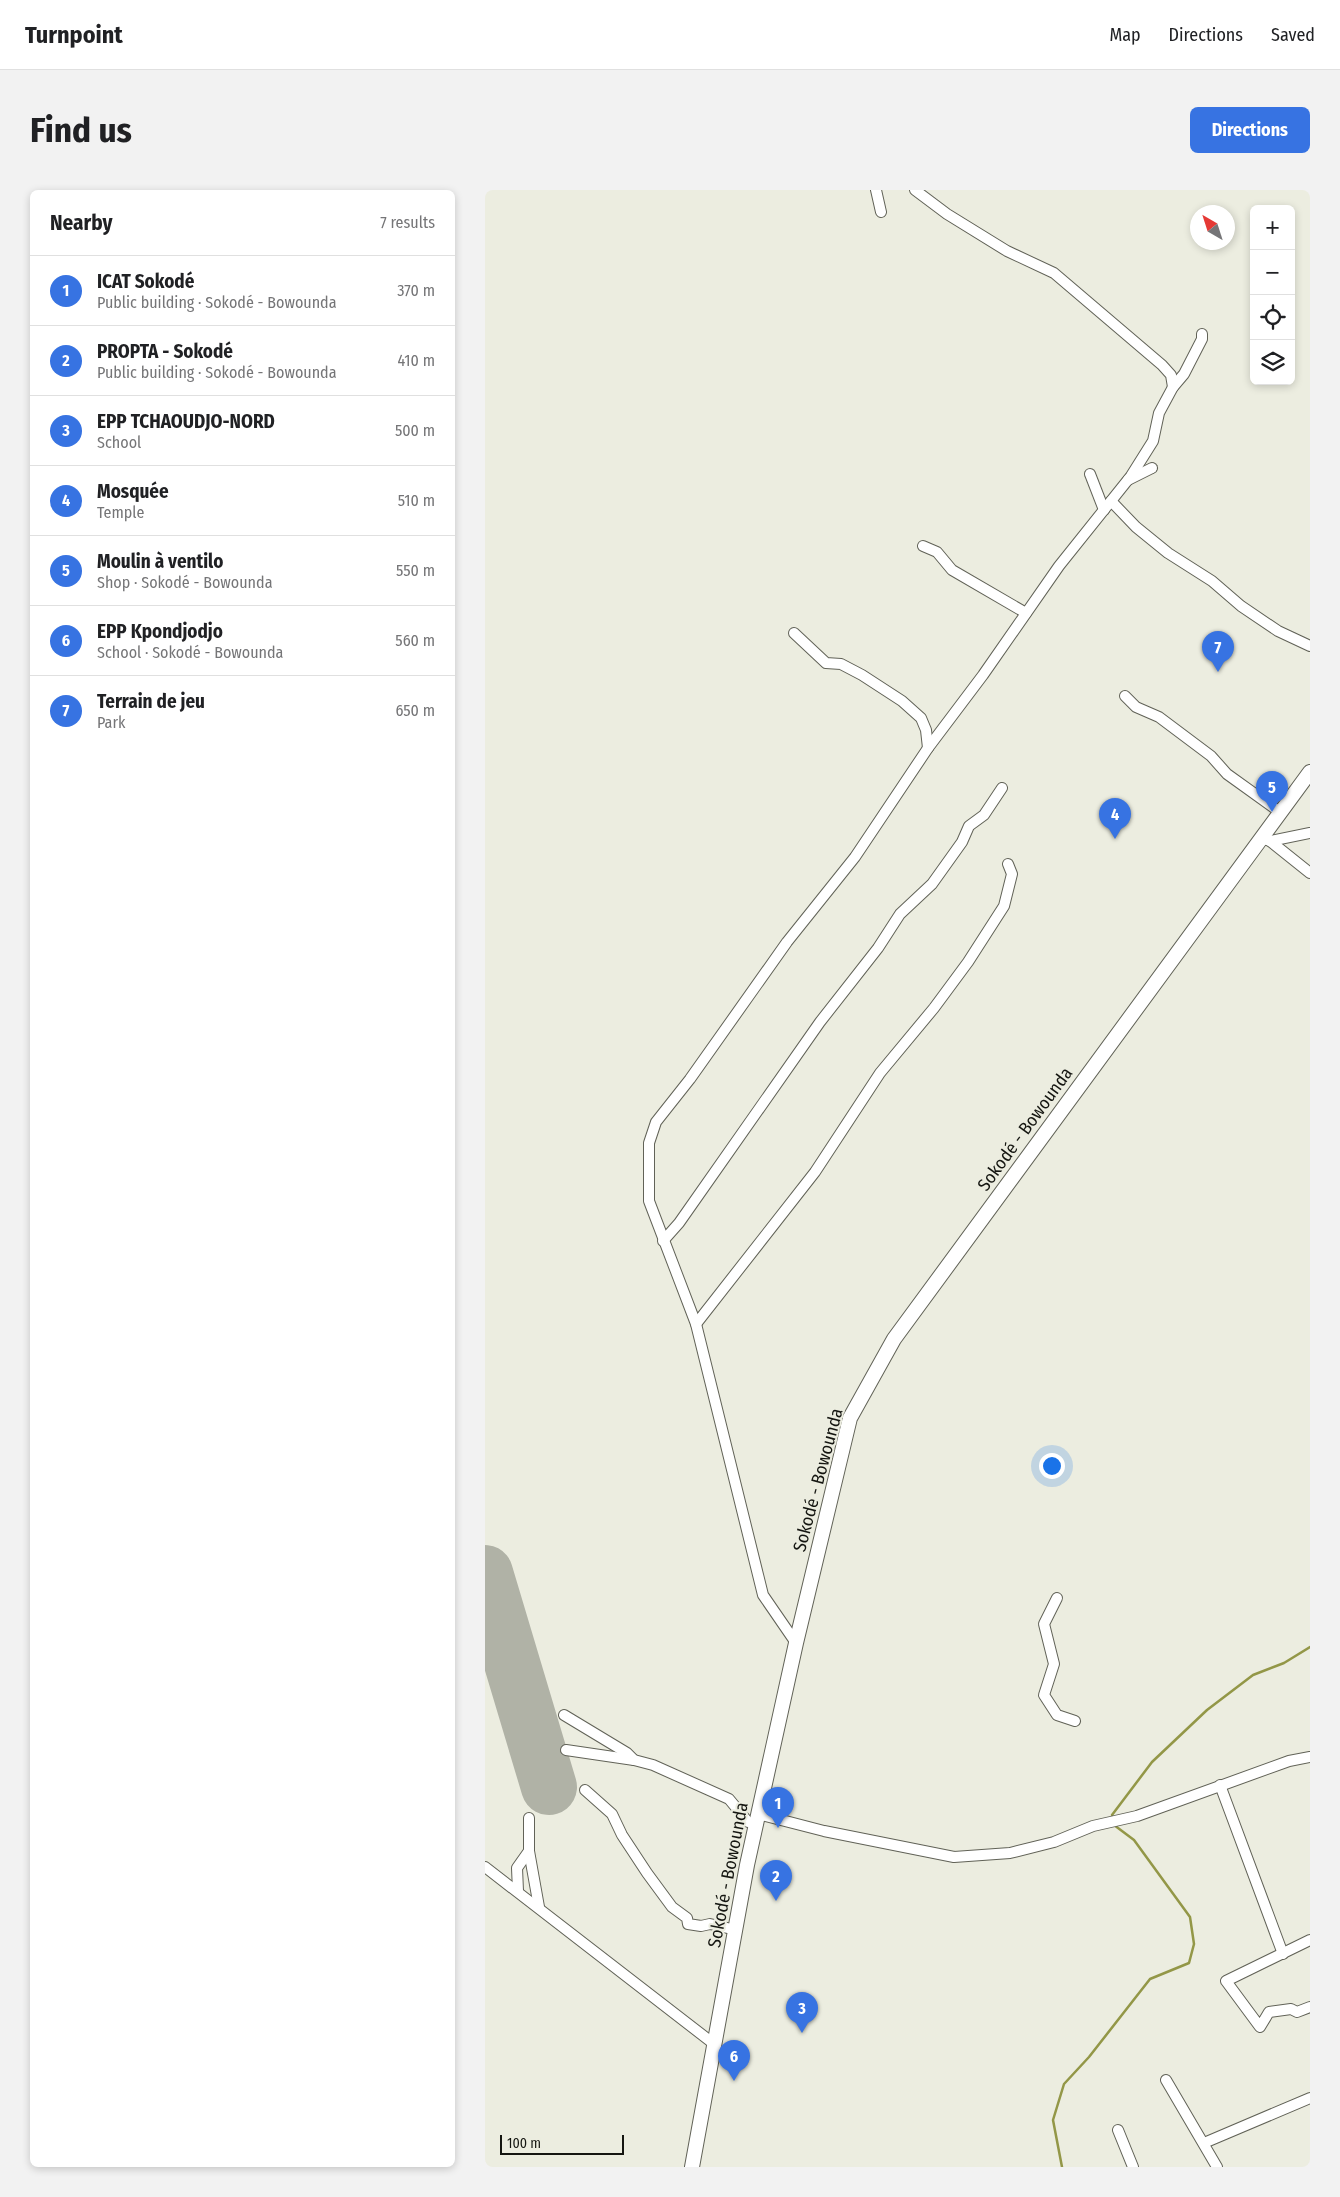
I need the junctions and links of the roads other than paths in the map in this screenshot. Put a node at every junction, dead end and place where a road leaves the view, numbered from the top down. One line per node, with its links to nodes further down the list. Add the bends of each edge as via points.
1 (876, 190): 3 (street)
2 (915, 190): 5 (street, via 1007,251 1054,273 1162,365 1171,375)
3 (881, 212)
4 (1202, 334): 5 (street)
5 (1171, 394): 8 (street, via 1159,413 1153,441)
6 (1152, 468): 8 (street)
7 (1090, 474): 11 (street)
8 (1128, 480): 9 (street)
9 (1114, 497): 10 (street); 11 (street); 15 (street, via 1135,527 1168,553 1241,606)
10 (1122, 508)
11 (1104, 510): 13 (street)
12 (923, 546): 13 (street, via 937,552 952,570)
13 (1026, 613): 17 (street)
14 (794, 633): 17 (street, via 826,663 848,667 902,701 921,718)
15 (1310, 646)
16 (1125, 696): 20 (street, via 1136,707 1166,722 1211,756 1227,774)
17 (928, 748): 25 (street, via 855,857 787,942 656,1122 649,1143 649,1201)
18 (1310, 772): 20 (main road, Sokodé - Bowounda)
19 (1002, 788): 25 (street, via 984,815 969,826 962,842 932,884 900,914)
20 (1280, 812): 22 (main road, Sokodé - Bowounda)
21 (1310, 833): 22 (street)
22 (1265, 840): 24 (street); 28 (main road, Sokodé - Bowounda, via 1172,958 894,1339 851,1418)
23 (1008, 864): 26 (street, via 1012,874 1004,906 968,962 881,1073 815,1172)
24 (1310, 873)
25 (663, 1241): 26 (street)
26 (696, 1324): 28 (street, via 763,1595)
27 (1057, 1598): 30 (street, via 1044,1624 1054,1664 1044,1694 1057,1714)
28 (796, 1643): 37 (main road, Sokodé - Bowounda)
29 (564, 1715): 33 (street)
30 (1075, 1721)
31 (566, 1750): 33 (street)
32 (1310, 1757): 34 (street)
33 (634, 1760): 37 (street, via 661,1768 729,1799 748,1822)
34 (1220, 1785): 37 (street, via 1137,1816 1093,1826 1054,1842 1010,1853 954,1857); 44 (street)
35 (585, 1790): 42 (street, via 612,1814 647,1873 672,1907 687,1918 688,1924 710,1924)
36 (529, 1818): 38 (street)
37 (757, 1819): 42 (main road, Sokodé - Bowounda)
38 (529, 1851): 40 (street, via 517,1868); 41 (street)
39 (485, 1867): 40 (street)
40 (518, 1891): 41 (street)
41 (539, 1907): 46 (street)
42 (736, 1930): 46 (main road, Sokodé - Bowounda)
43 (1310, 1940): 44 (street)
44 (1283, 1954): 45 (street, via 1226,1981 1260,2027 1269,2012 1291,2009 1297,2012)
45 (1310, 2007)
46 (714, 2044): 51 (main road, Sokodé - Bowounda)
47 (1166, 2080): 50 (street)
48 (1310, 2098): 50 (street)
49 (1118, 2130): 52 (street)
50 (1204, 2143): 53 (street)
51 (692, 2167)
52 (1133, 2167)
53 (1217, 2167)

